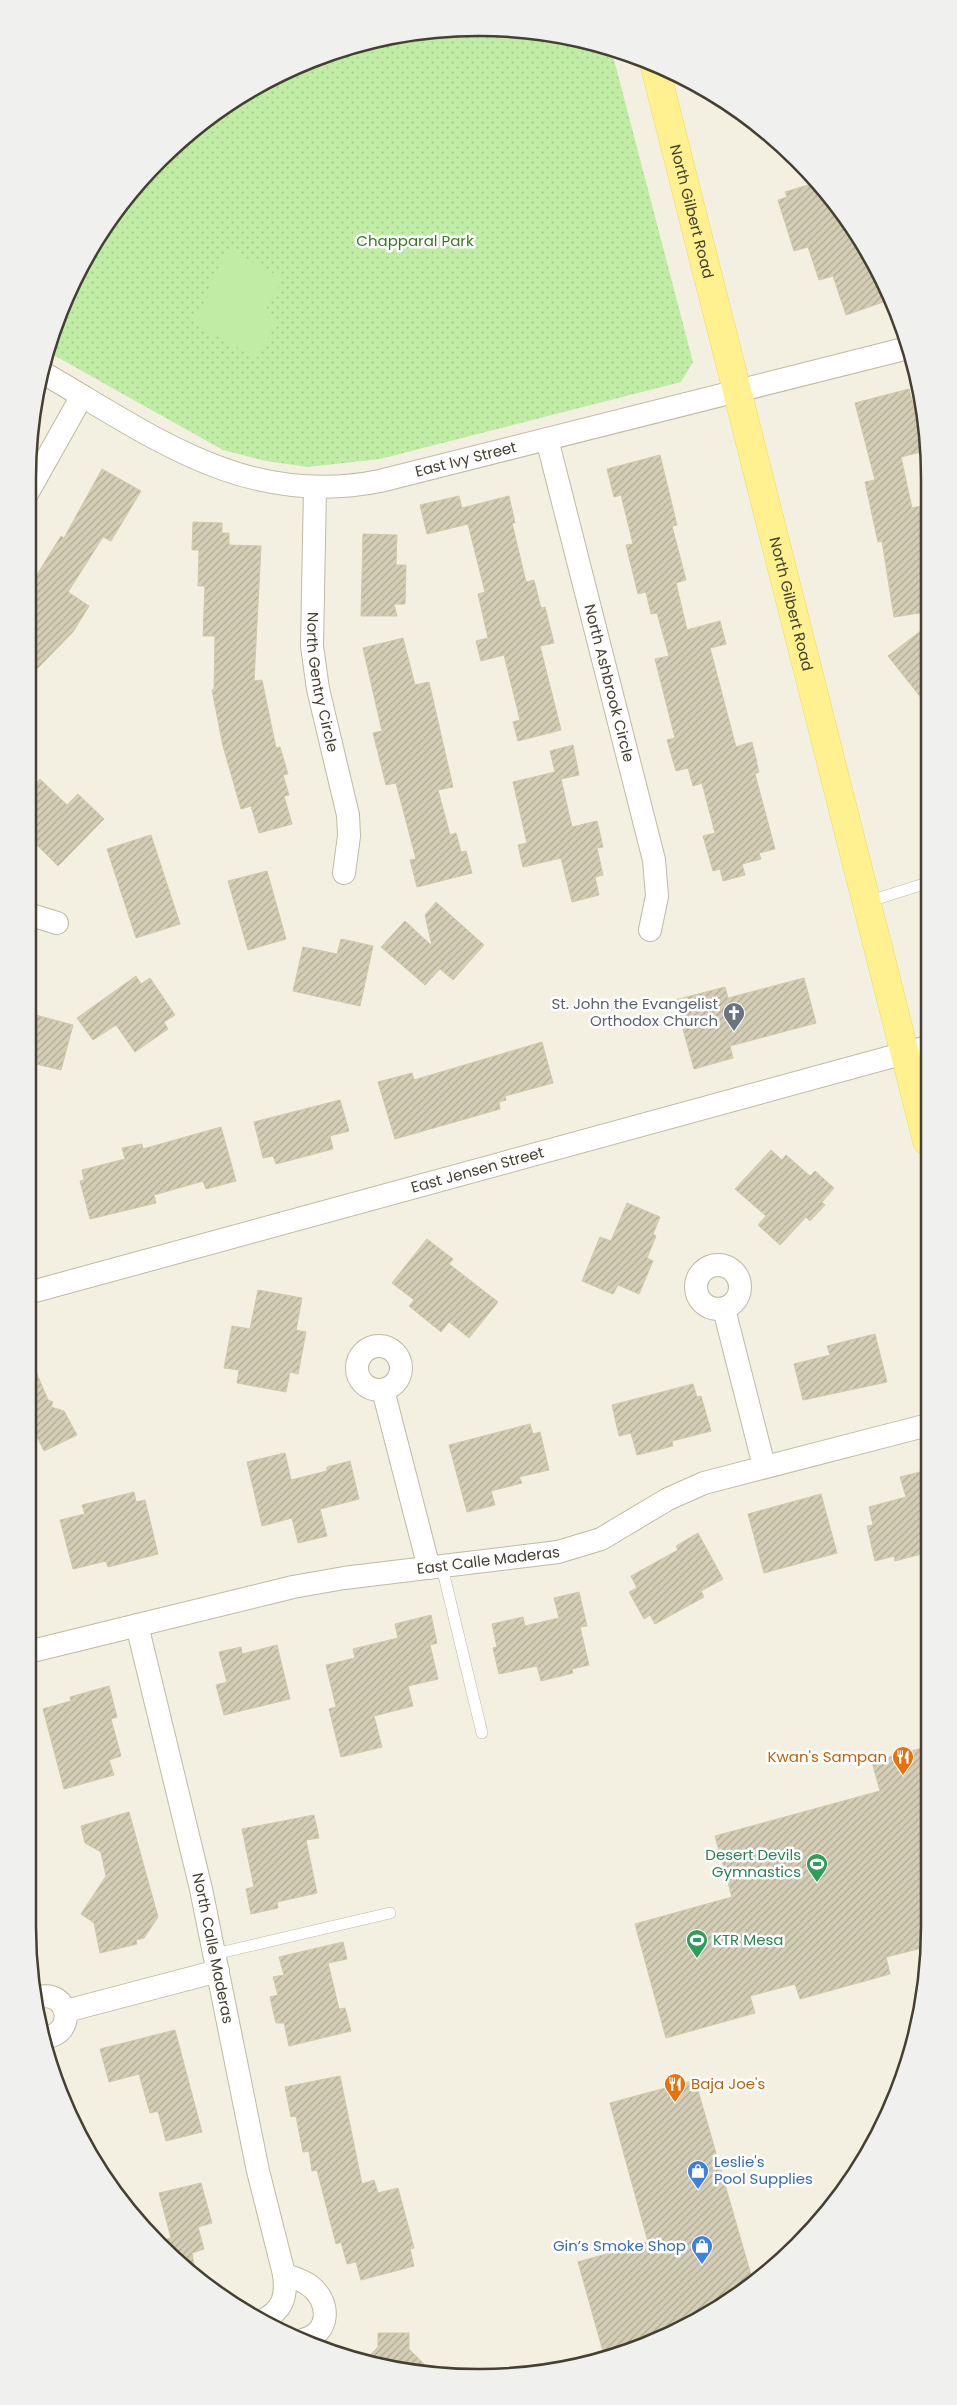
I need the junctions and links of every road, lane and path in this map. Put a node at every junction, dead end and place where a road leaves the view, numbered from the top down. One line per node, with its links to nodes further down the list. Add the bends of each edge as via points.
1 (657, 74): 4 (main road, North Gilbert Road)
2 (901, 350): 4 (street, East Ivy Street)
3 (48, 376): 5 (street, East Ivy Street)
4 (737, 391): 6 (street, East Ivy Street); 11 (main road, North Gilbert Road)
5 (82, 396): 7 (street); 8 (street, East Ivy Street, via 206,464 261,481)
6 (547, 439): 8 (street, East Ivy Street, via 358,486); 14 (street, North Ashbrook Circle, via 654,860 655,914)
7 (36, 478)
8 (315, 488): 9 (street, North Gentry Circle, via 312,646 318,689 348,815)
9 (344, 873)
10 (921, 885): 11 (lane)
11 (866, 902): 15 (main road, North Gilbert Road)
12 (36, 916): 13 (street)
13 (58, 923)
14 (650, 930)
15 (916, 1051): 16 (main road, North Gilbert Road); 17 (street, East Jensen Street)
16 (921, 1088)
17 (36, 1291)
18 (724, 1308): 21 (street)
19 (383, 1390): 22 (street)
20 (921, 1428): 21 (street, East Calle Maderas)
21 (764, 1466): 22 (street, East Calle Maderas, via 687,1490 607,1535 580,1546 558,1552)
22 (435, 1568): 23 (street, East Calle Maderas, via 292,1587); 25 (lane)
23 (137, 1625): 24 (street, East Calle Maderas); 27 (street, North Calle Maderas)
24 (36, 1653)
25 (482, 1733)
26 (390, 1913): 27 (lane)
27 (217, 1963): 29 (street); 31 (street, North Calle Maderas, via 258,2172)
28 (42, 1997): 29 (street, via 54,1997)
29 (66, 2011): 30 (street, via 67,2018 60,2031)
30 (50, 2036)
31 (284, 2274): 32 (street, North Calle Maderas, via 286,2290 283,2305); 33 (street, via 310,2285 319,2297 325,2311 325,2323)
32 (271, 2317)
33 (311, 2336)

